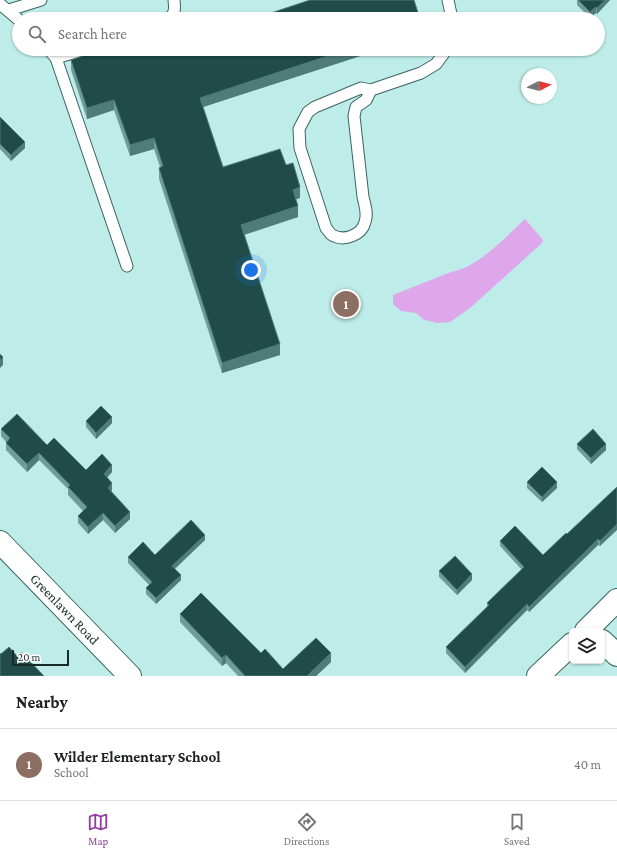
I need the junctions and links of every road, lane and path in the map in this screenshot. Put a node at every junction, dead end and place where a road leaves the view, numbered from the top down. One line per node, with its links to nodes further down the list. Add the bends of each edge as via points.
1 (41, 0): 4 (lane)
2 (174, 0): 5 (lane)
3 (448, 0): 6 (lane)
4 (13, 12)
5 (174, 12)
6 (451, 12)
7 (63, 56): 9 (lane)
8 (442, 56): 10 (lane, via 428,69)
9 (56, 58): 11 (lane)
10 (371, 90): 10 (lane, via 361,88 315,107 308,112 299,129 300,148 326,228 331,235 351,237 360,231 365,222 366,209 354,116 356,107 366,100)
11 (127, 266)
12 (0, 542): 18 (street, Greenlawn Road)
13 (617, 600): 14 (street)
14 (596, 628)
15 (605, 644): 17 (street)
16 (569, 647): 19 (street)
17 (617, 655)
18 (130, 676)
19 (538, 676)

